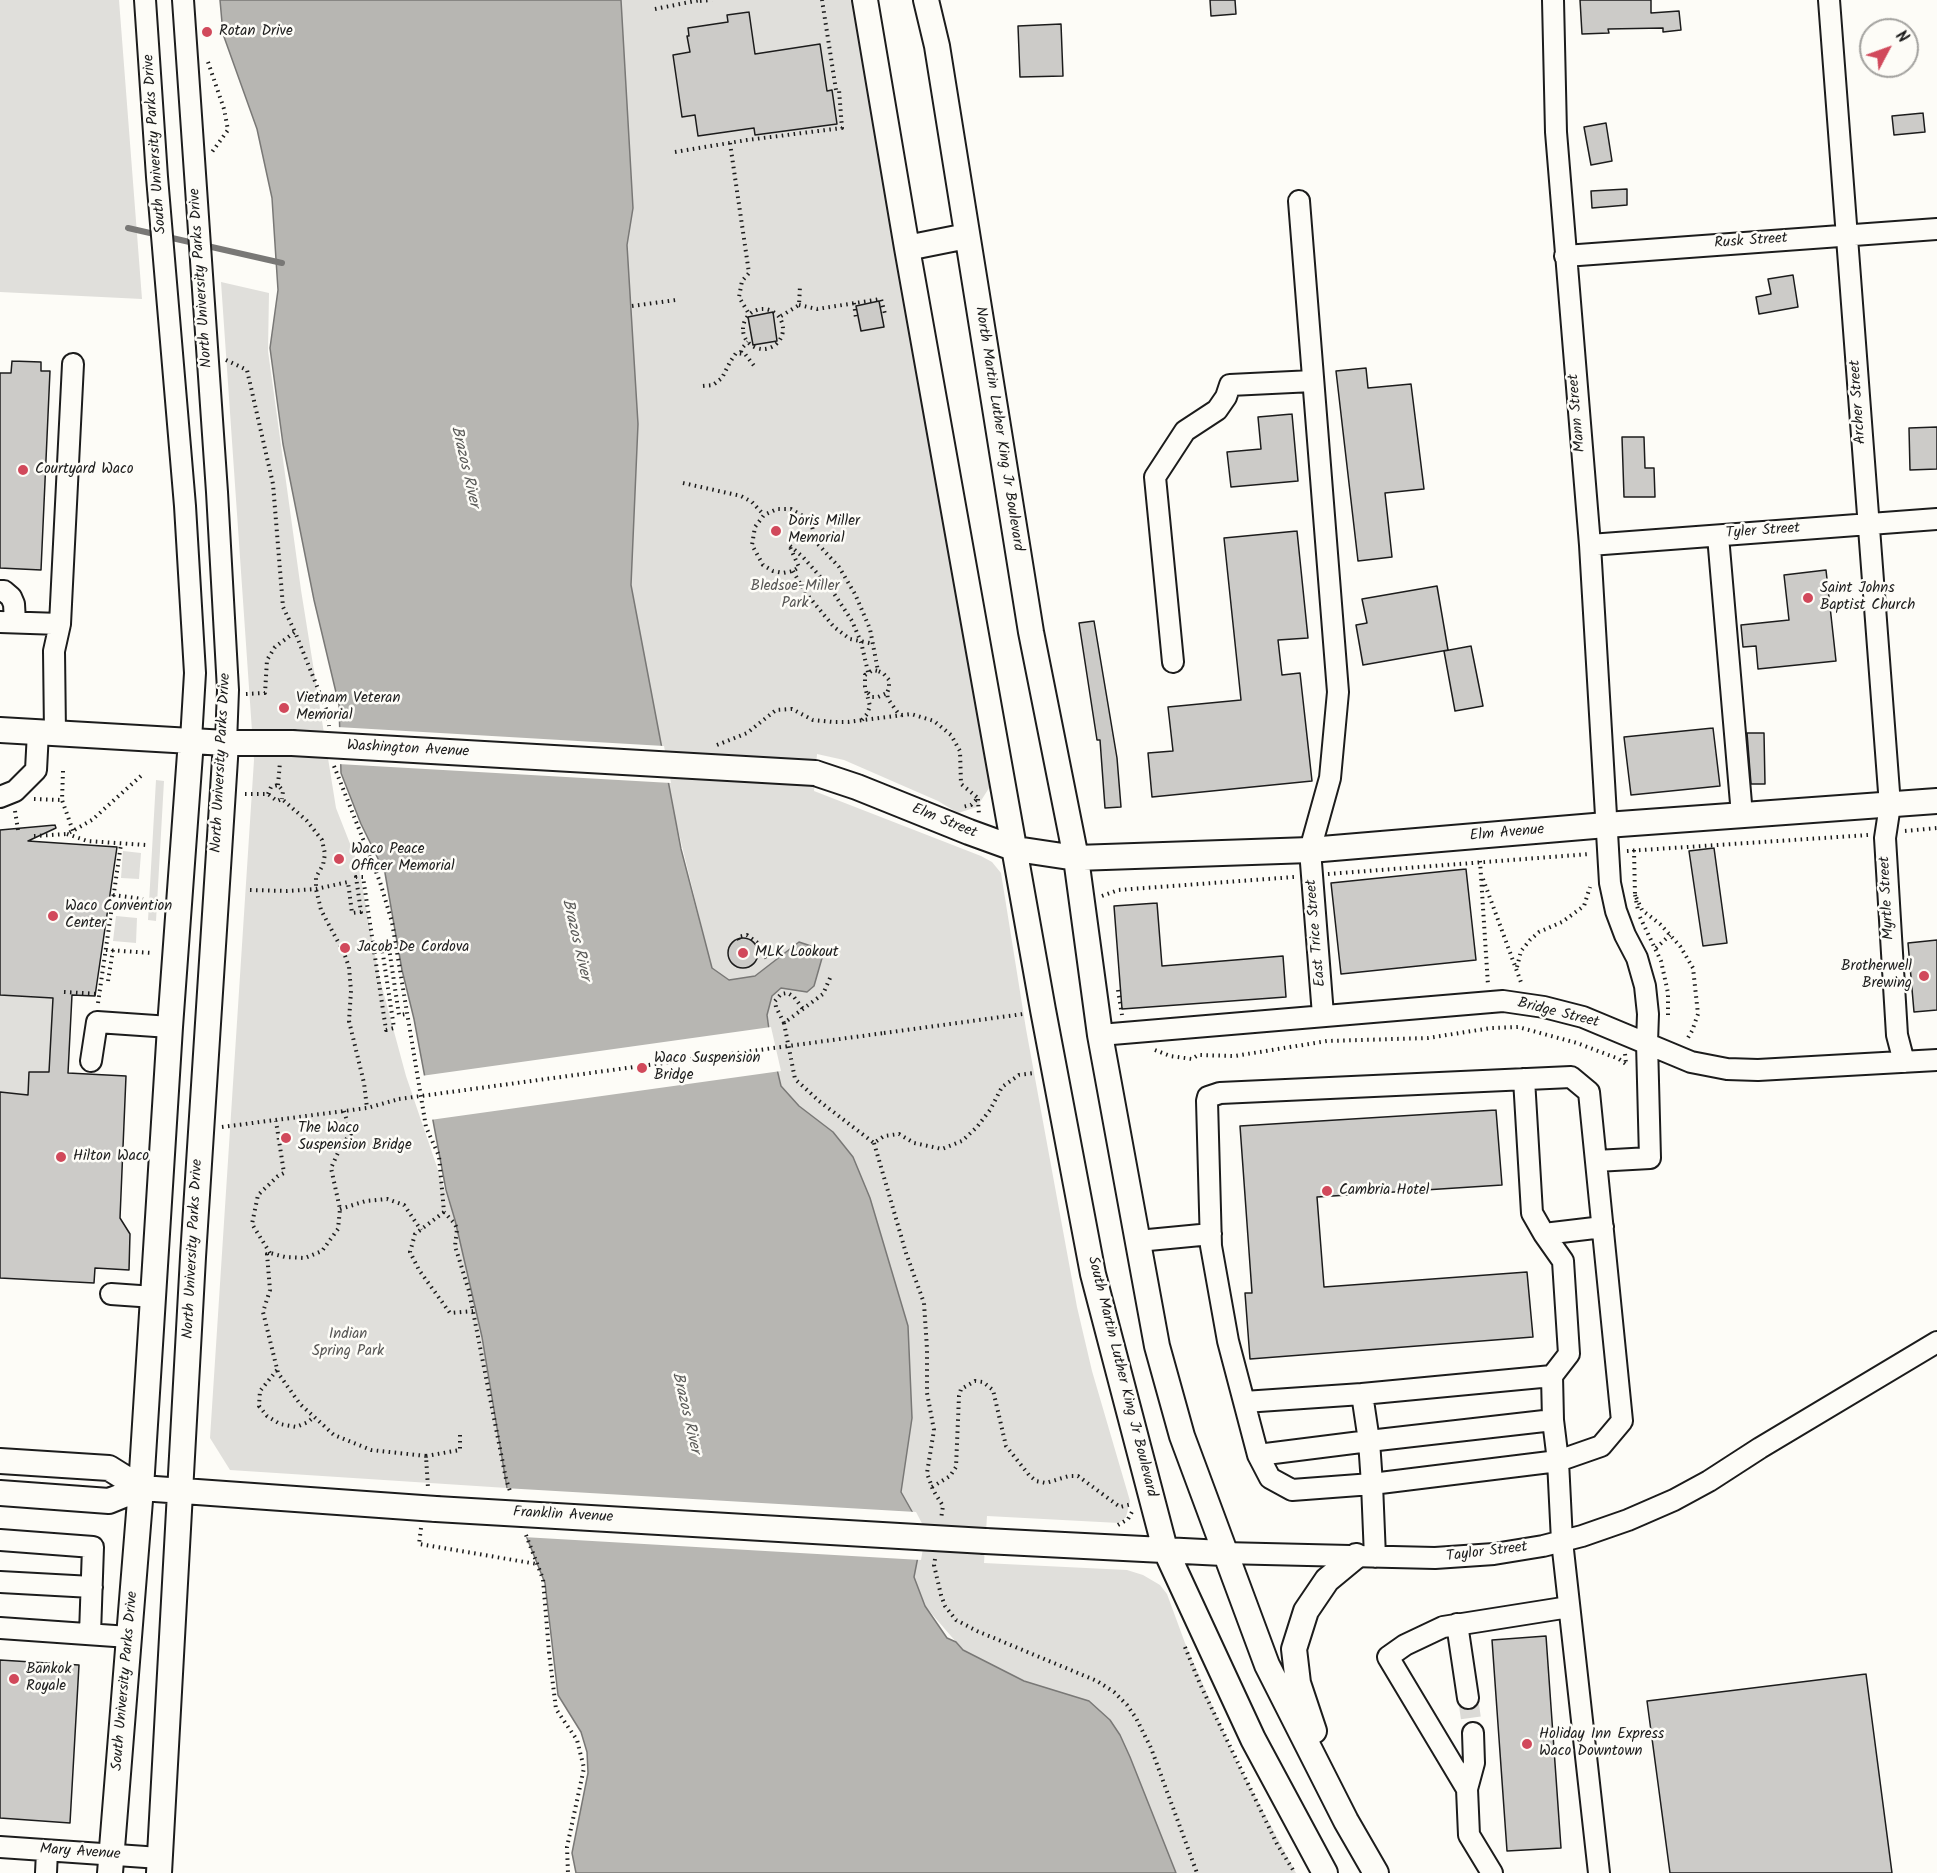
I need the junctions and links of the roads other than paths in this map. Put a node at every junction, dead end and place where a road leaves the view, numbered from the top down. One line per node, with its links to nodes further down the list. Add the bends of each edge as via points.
1 (145, 0): 13 (street, South University Parks Drive)
2 (183, 0): 27 (street, North University Parks Drive, via 217,492 228,690)
3 (865, 0): 11 (main road)
4 (926, 0): 10 (main road, North Martin Luther King Jr Boulevard)
5 (1553, 0): 12 (street, Mann Street, via 1556,132)
6 (1829, 0): 9 (street, Archer Street)
7 (1299, 201): 15 (street)
8 (1937, 229): 9 (street, Rusk Street)
9 (1846, 235): 12 (street, Rusk Street); 17 (street, Archer Street)
10 (967, 236): 11 (main road); 36 (main road, North Martin Luther King Jr Boulevard, via 1031,632)
11 (907, 248): 34 (main road)
12 (1565, 256): 19 (street, Mann Street)
13 (167, 288): 26 (street, North University Parks Drive, via 195,672)
14 (73, 364): 22 (street)
15 (1313, 381): 23 (street, via 1230,385 1217,410 1185,431 1155,477); 35 (street, via 1338,692 1330,778)
16 (1937, 519): 17 (street, Tyler Street)
17 (1869, 524): 18 (street, Tyler Street); 31 (street, Archer Street)
18 (1718, 536): 19 (street, Tyler Street); 32 (street)
19 (1590, 545): 33 (street, Mann Street)
20 (0, 591): 21 (street, via 11,597 14,604)
21 (7, 622): 22 (street)
22 (60, 624): 25 (street)
23 (1173, 662)
24 (0, 730): 25 (main road, Washington Avenue)
25 (47, 733): 26 (main road, Washington Avenue); 30 (street, via 36,770)
26 (191, 740): 27 (main road, Washington Avenue); 38 (main road, North University Parks Drive)
27 (226, 743): 28 (main road, Washington Avenue, bridge, via 286,751); 63 (main road, North University Parks Drive)
28 (815, 773): 34 (main road, Elm Street)
29 (1937, 801): 31 (main road, Elm Avenue)
30 (7, 802)
31 (1890, 805): 32 (main road, Elm Avenue); 43 (street, Myrtle Street, via 1886,833 1897,1035)
32 (1742, 815): 33 (main road, Elm Avenue)
33 (1606, 825): 35 (main road, Elm Avenue); 40 (street, Mann Street, via 1616,911 1645,986)
34 (1016, 849): 36 (main road, Elm Street); 68 (main road, South Martin Luther King Jr Boulevard, via 1093,1274)
35 (1310, 850): 36 (main road, Elm Avenue); 37 (street, East Trice Street)
36 (1076, 858): 39 (main road)
37 (1323, 1015): 39 (street, Bridge Street); 40 (street, Bridge Street, via 1528,998)
38 (170, 1027): 42 (street, via 97,1022); 51 (main road, North University Parks Drive)
39 (1100, 1035): 49 (main road)
40 (1647, 1043): 43 (street, Bridge Street, via 1691,1062 1728,1069 1758,1071); 45 (street, Mann Street, via 1650,1158)
41 (1937, 1060): 43 (street, Bridge Street)
42 (92, 1061)
43 (1904, 1062)
44 (1524, 1079): 45 (street, via 1571,1077 1589,1092); 47 (street, via 1220,1093 1208,1097); 48 (street, via 1532,1213)
45 (1596, 1161): 46 (street)
46 (1603, 1227): 48 (street); 60 (street, via 1622,1420 1601,1446)
47 (1211, 1234): 49 (street); 55 (street, via 1228,1341)
48 (1544, 1234): 53 (street, via 1563,1261 1569,1354)
49 (1138, 1241): 69 (main road, via 1157,1346 1182,1436)
50 (111, 1294): 51 (street)
51 (154, 1297): 62 (main road, North University Parks Drive)
52 (1937, 1342): 67 (street, Taylor Street, via 1674,1500)
53 (1552, 1376): 54 (street); 56 (street)
54 (1362, 1394): 55 (street); 57 (street)
55 (1244, 1402): 58 (street)
56 (1553, 1420): 57 (street); 60 (street)
57 (1369, 1441): 58 (street); 61 (street)
58 (1258, 1455): 61 (street, via 1270,1478 1292,1491)
59 (0, 1461): 62 (main road, Franklin Avenue, via 109,1468)
60 (1558, 1461): 61 (street); 67 (street)
61 (1372, 1484): 70 (street)
62 (141, 1488): 63 (main road, Franklin Avenue); 64 (main road, Franklin Avenue, via 109,1502); 77 (main road, South University Parks Drive)
63 (181, 1491): 66 (main road, Franklin Avenue, bridge, via 431,1498); 85 (main road)
64 (0, 1493)
65 (0, 1540): 72 (street, via 93,1547)
66 (985, 1541): 68 (main road, Taylor Street)
67 (1562, 1541): 70 (street, Taylor Street, via 1494,1554); 73 (street)
68 (1165, 1549): 69 (main road, Taylor Street); 87 (main road, South Martin Luther King Jr Boulevard, via 1253,1739)
69 (1223, 1553): 70 (street, Taylor Street); 81 (main road, via 1267,1665)
70 (1366, 1557): 81 (main road, via 1327,1580 1306,1611 1294,1648 1298,1683)
71 (0, 1582): 72 (street)
72 (92, 1587): 76 (street)
73 (1569, 1607): 74 (street); 90 (street)
74 (1457, 1624): 78 (street); 80 (street, via 1426,1634 1388,1657)
75 (0, 1628): 76 (street)
76 (90, 1634): 77 (street)
77 (129, 1637): 84 (main road, South University Parks Drive)
78 (1468, 1698)
79 (1473, 1733): 80 (street, via 1474,1763)
80 (1467, 1789): 89 (street, via 1469,1835)
81 (1346, 1821): 88 (main road)
82 (0, 1847): 83 (street, Mary Avenue)
83 (47, 1851): 84 (street, Mary Avenue); 86 (street)
84 (111, 1864): 85 (street, Mary Avenue)
85 (160, 1866)
86 (46, 1873)
87 (1325, 1873)
88 (1376, 1873)
89 (1492, 1873)
90 (1599, 1873)

